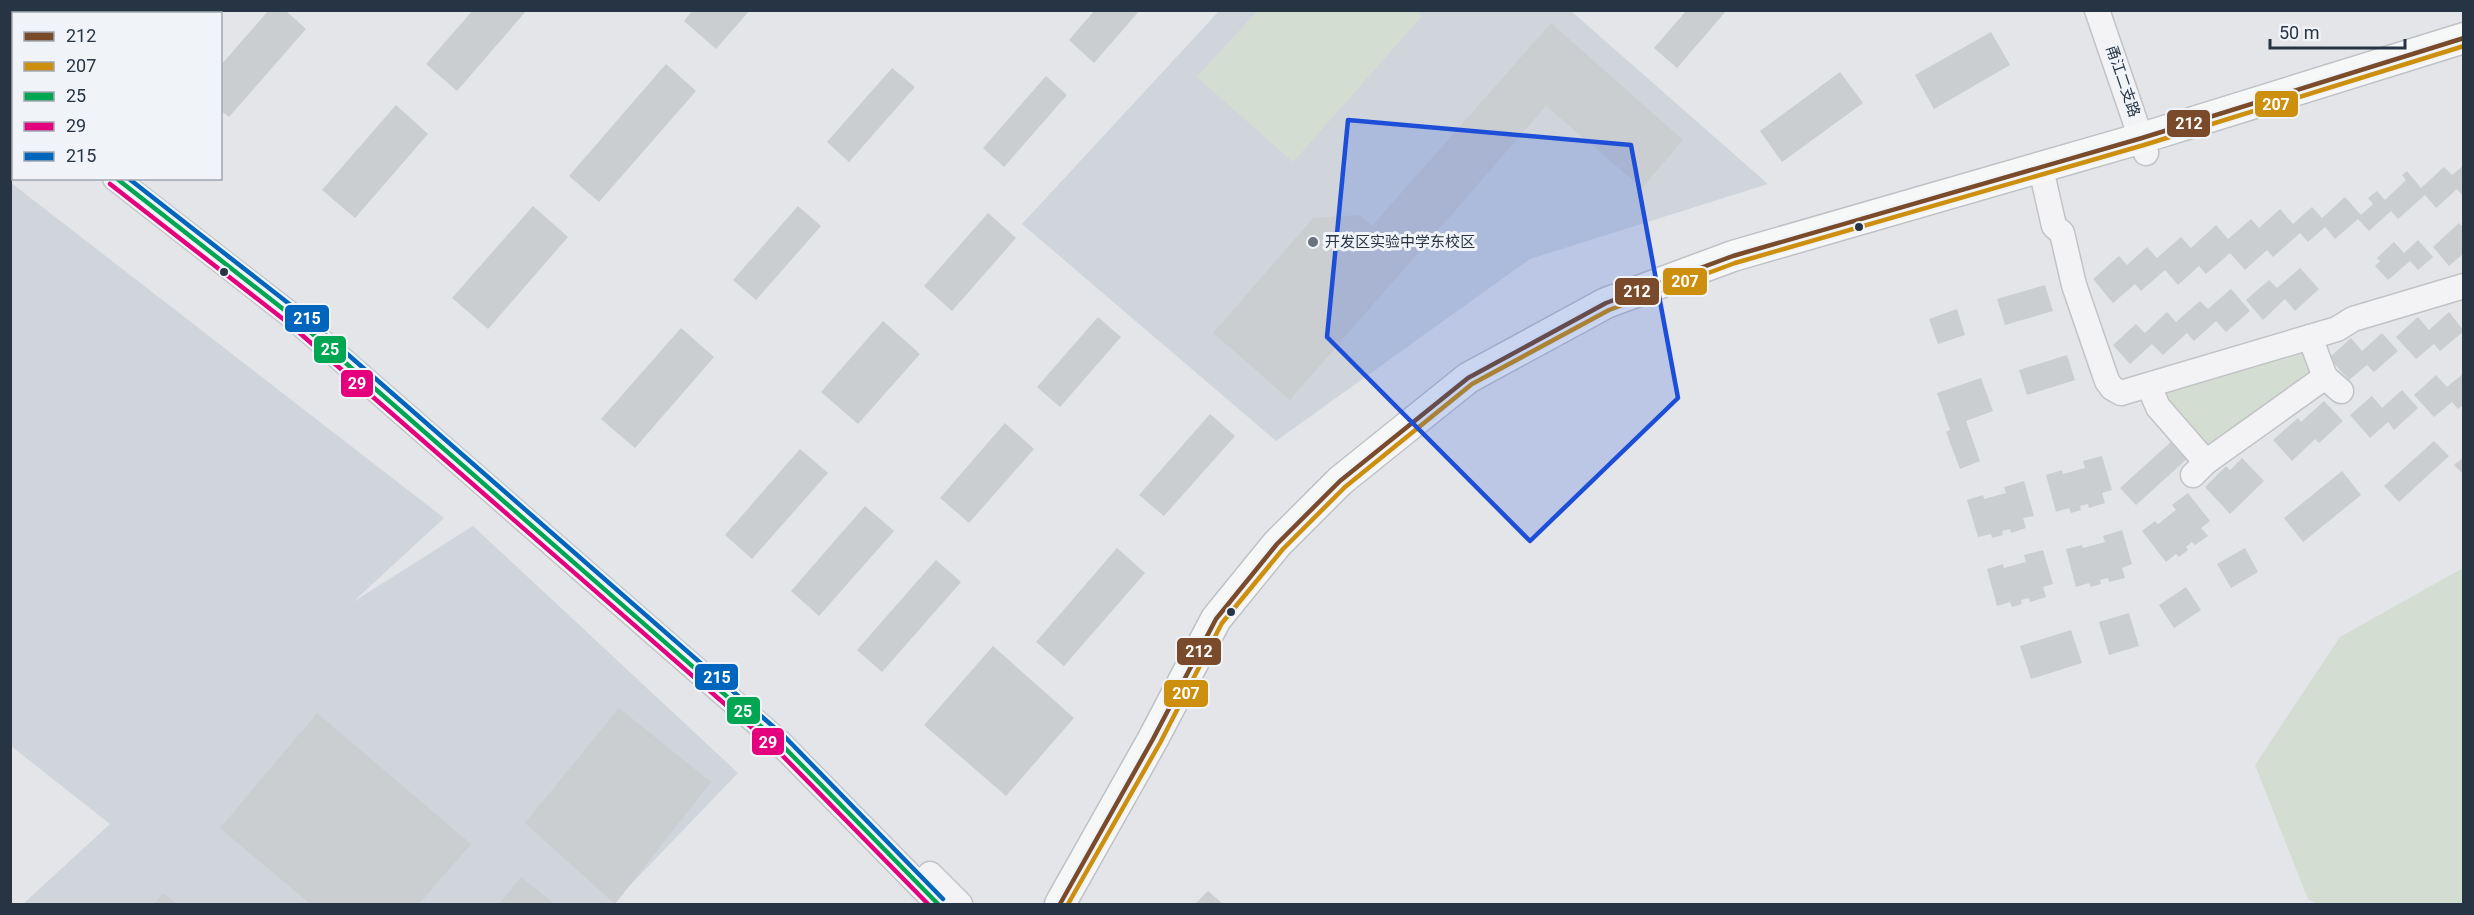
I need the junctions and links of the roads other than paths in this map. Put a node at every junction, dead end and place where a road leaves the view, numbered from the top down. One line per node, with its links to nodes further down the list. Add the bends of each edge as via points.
1 (2097, 10): 4 (street, 甬江二支路)
2 (2463, 38): 4 (main road)
3 (2463, 54): 4 (main road)
4 (2144, 145): 7 (main road); 13 (main road, via 1733,256 1606,303 1468,378 1340,482 1277,544 1216,619)
5 (118, 180): 11 (street, via 292,316 779,742)
6 (145, 180): 12 (street, via 301,305 790,731)
7 (2044, 182): 10 (street, via 2054,225 2062,233 2074,285 2107,381 2121,393); 14 (main road, via 1725,275 1611,318 1476,391 1352,491 1291,552 1233,624)
8 (2463, 286): 9 (street, via 2353,319)
9 (2310, 338): 10 (street); 10 (street, via 2333,384 2199,468 2158,407)
10 (2149, 386)
11 (938, 904)
12 (960, 904)
13 (1060, 904)
14 (1081, 904)

